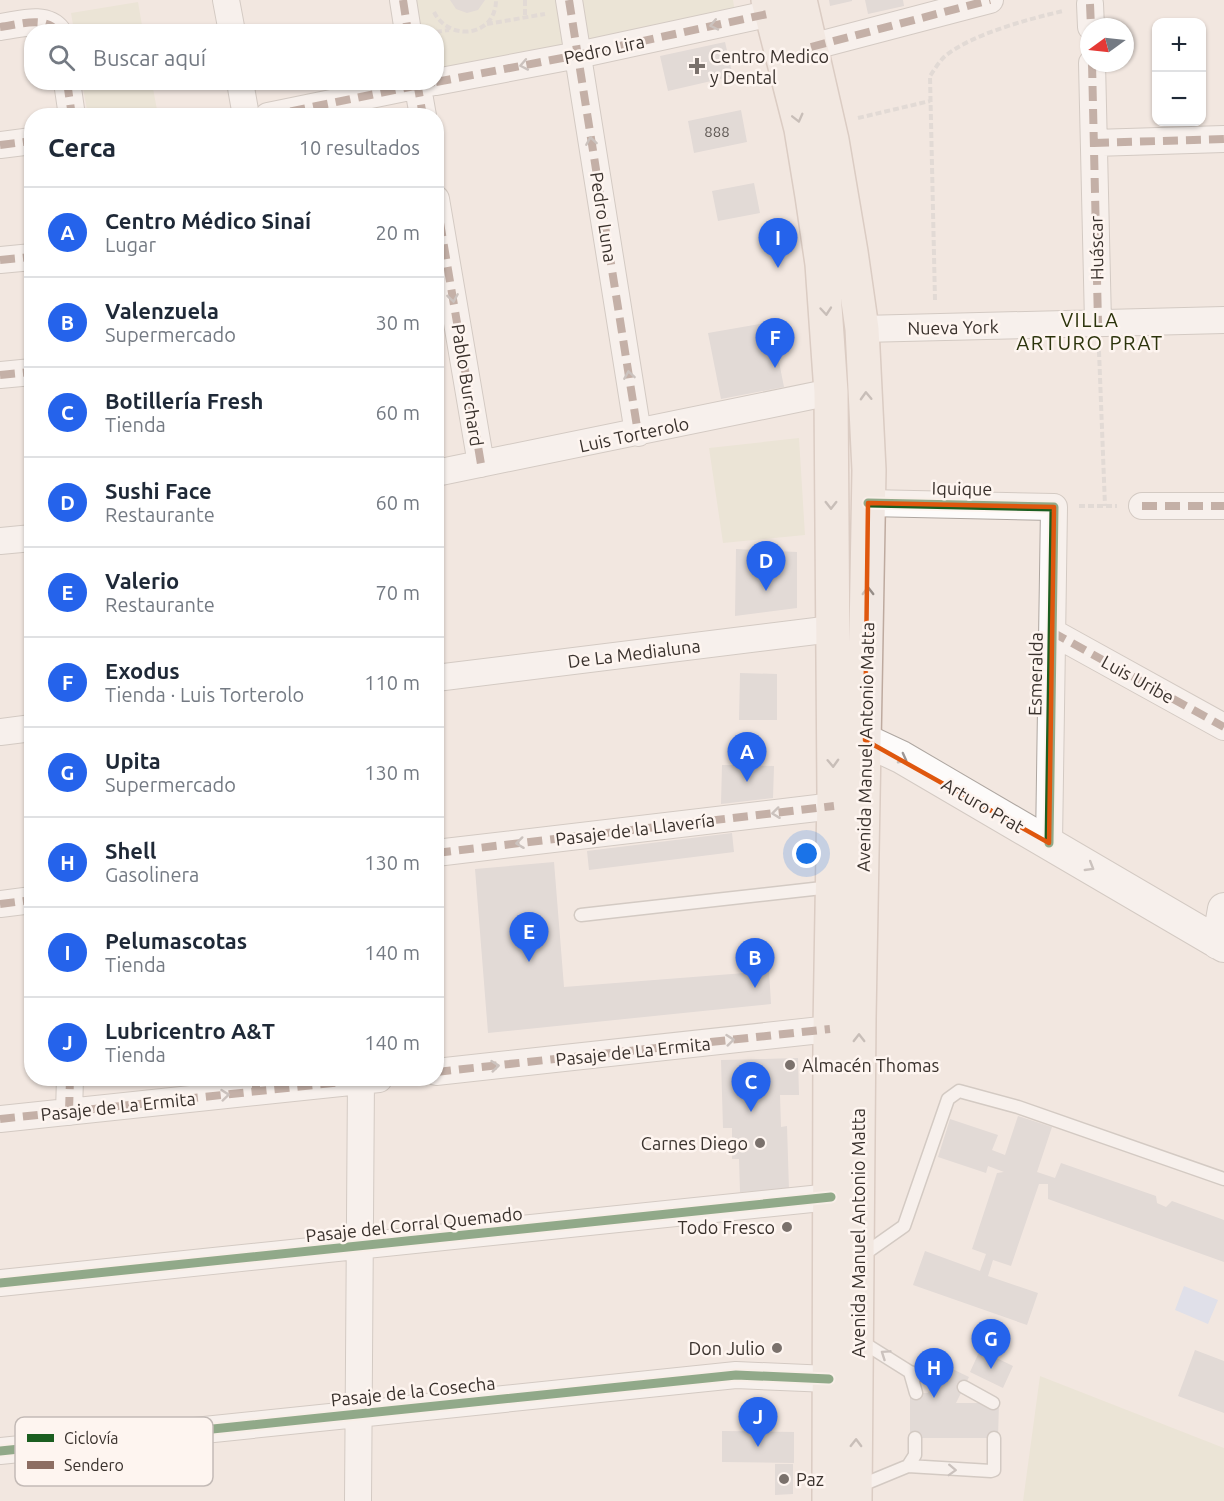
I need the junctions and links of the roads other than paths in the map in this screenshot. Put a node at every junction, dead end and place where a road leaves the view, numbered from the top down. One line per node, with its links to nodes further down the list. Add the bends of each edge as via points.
1 (226, 0): 7 (street)
2 (403, 0): 8 (street)
3 (990, 0): 10 (street)
4 (780, 4): 10 (main road, Avenida Manuel Antonio Matta); 11 (street, Pedro Lira, one-way to 11); 34 (main road, Avenida Manuel Antonio Matta, one-way to 34, via 822,264)
5 (570, 5): 11 (street, Pedro Luna)
6 (47, 24): 9 (street)
7 (230, 24)
8 (407, 24)
9 (0, 27)
10 (811, 47): 31 (main road, Avenida Manuel Antonio Matta)
11 (578, 55): 13 (street, Pedro Lira, one-way to 13); 35 (street, Pedro Luna, one-way to 11)
12 (1092, 72): 24 (street, Huáscar)
13 (444, 80)
14 (68, 90): 18 (street)
15 (241, 90): 19 (street)
16 (392, 90): 20 (street, Pedro Lira)
17 (425, 90): 21 (street)
18 (71, 108)
19 (245, 108)
20 (306, 108)
21 (424, 108)
22 (1224, 139): 24 (street)
23 (24, 142): 25 (street)
24 (1094, 143): 30 (street, Huáscar)
25 (0, 145)
26 (444, 246): 36 (street, Pablo Burchard, one-way to 36)
27 (24, 258): 28 (street)
28 (0, 260)
29 (1224, 320): 30 (street, Nueva York)
30 (1098, 323): 31 (street, Nueva York)
31 (862, 329): 38 (main road, Avenida Manuel Antonio Matta, one-way to 31)
32 (24, 373): 33 (street)
33 (0, 375)
34 (831, 392): 35 (street, Luis Torterolo); 44 (main road, Avenida Manuel Antonio Matta, one-way to 44)
35 (638, 433): 36 (street, Luis Torterolo)
36 (481, 464): 37 (street, Luis Torterolo)
37 (444, 471)
38 (868, 503): 41 (street, Iquique); 51 (main road, Avenida Manuel Antonio Matta, one-way to 38)
39 (1142, 506): 40 (street)
40 (1224, 506)
41 (1054, 507): 45 (street, Esmeralda)
42 (24, 539): 43 (street)
43 (0, 541)
44 (832, 629): 46 (street, De La Medialuna); 47 (main road, Avenida Manuel Antonio Matta)
45 (1052, 632): 48 (street, Luis Uribe); 53 (street, Esmeralda)
46 (444, 677)
47 (832, 725): 51 (street, Arturo Prat); 52 (main road, Avenida Manuel Antonio Matta, one-way to 52)
48 (1224, 727)
49 (24, 729): 50 (street)
50 (0, 732)
51 (865, 740): 53 (street, Arturo Prat, one-way to 53); 71 (main road, Avenida Manuel Antonio Matta, one-way to 51)
52 (834, 806): 54 (street, Pasaje de la Llavería, one-way to 54); 55 (main road, Avenida Manuel Antonio Matta)
53 (1049, 843): 60 (street, Arturo Prat, one-way to 60)
54 (444, 852)
55 (832, 887): 59 (lane); 61 (main road, Avenida Manuel Antonio Matta)
56 (24, 901): 57 (street)
57 (0, 904)
58 (1224, 909): 60 (street)
59 (581, 915)
60 (1221, 944)
61 (830, 1029): 62 (street, Pasaje de La Ermita, one-way to 61); 69 (main road, Avenida Manuel Antonio Matta)
62 (444, 1071)
63 (70, 1086): 66 (street)
64 (249, 1086): 66 (street, Pasaje de La Ermita, one-way to 64)
65 (367, 1086): 70 (street)
66 (69, 1112): 67 (street, Pasaje de La Ermita)
67 (0, 1119)
68 (1224, 1179): 71 (lane, via 1018,1107 958,1091 948,1099 904,1226)
69 (831, 1197): 70 (street, Pasaje del Corral Quemado); 76 (main road, Avenida Manuel Antonio Matta)
70 (360, 1246): 72 (street, Pasaje del Corral Quemado); 80 (street)
71 (859, 1258): 73 (main road, Avenida Manuel Antonio Matta)
72 (0, 1283)
73 (858, 1340): 74 (lane, one-way to 73); 87 (main road, Avenida Manuel Antonio Matta, one-way to 73)
74 (910, 1372): 75 (lane); 78 (lane)
75 (935, 1378)
76 (829, 1379): 80 (street, Pasaje de la Cosecha, via 736,1375); 87 (main road, Avenida Manuel Antonio Matta)
77 (964, 1387): 79 (lane)
78 (916, 1393)
79 (993, 1403)
80 (359, 1414): 81 (street, Pasaje de la Cosecha); 88 (street)
81 (213, 1429)
82 (915, 1438): 86 (lane, via 915,1455)
83 (994, 1438): 86 (lane, one-way to 83, via 991,1471)
84 (15, 1449): 85 (street, Pasaje de la Cosecha)
85 (0, 1451)
86 (908, 1466): 87 (lane)
87 (847, 1497)
88 (358, 1501)

